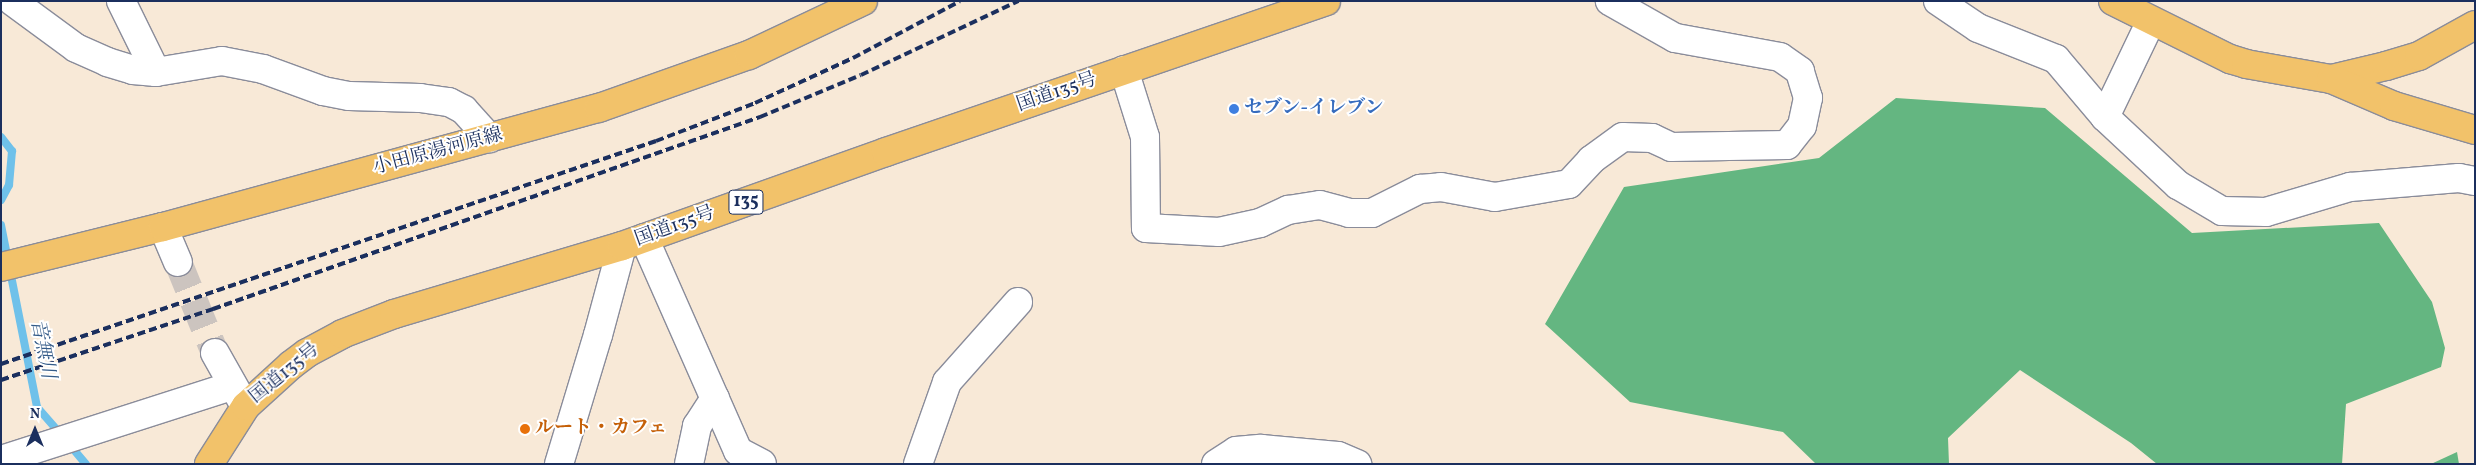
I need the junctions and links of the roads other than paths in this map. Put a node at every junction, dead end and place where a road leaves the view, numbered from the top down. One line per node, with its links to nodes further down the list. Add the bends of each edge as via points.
1 (12, 1): 11 (street, via 76,48 133,70)
2 (121, 1): 11 (street)
3 (863, 1): 15 (main road, 小田原湯河原線, via 748,55 599,108)
4 (1326, 1): 10 (main road, 国道135号 / 135)
5 (1610, 1): 10 (street, via 1675,38 1780,57 1800,71 1808,98 1802,126 1787,144 1671,146 1652,138 1623,137 1591,160 1569,184 1495,197 1441,187 1420,189 1372,213 1349,213 1320,205 1288,210 1260,223 1219,232 1146,228 1145,137)
6 (1938, 1): 13 (street, via 1978,28 2056,60)
7 (2113, 1): 8 (main road)
8 (2151, 21): 12 (main road, via 2238,62); 13 (street)
9 (2475, 25): 12 (main road, via 2418,56)
10 (1124, 70): 18 (main road, 国道135号 / 135)
11 (156, 72): 15 (street, via 222,61 262,69 323,91 350,96 449,102 464,110)
12 (2331, 79): 14 (main road, via 2394,106)
13 (2105, 117): 16 (street, via 2178,185 2222,211 2266,212 2350,187 2460,178)
14 (2475, 130)
15 (489, 138): 17 (main road, 小田原湯河原線)
16 (2475, 181)
17 (164, 228): 19 (street); 20 (main road, 小田原湯河原線)
18 (633, 242): 23 (main road, 国道135号 / 135, via 402,311 342,334); 24 (street); 27 (street, via 598,335)
19 (178, 262)
20 (1, 267)
21 (1018, 302): 30 (street, via 947,382)
22 (215, 352): 23 (street)
23 (239, 396): 25 (street); 26 (main road, 国道135号 / 135)
24 (715, 398): 28 (street, via 697,426); 29 (street, via 738,452)
25 (1, 460)
26 (209, 464)
27 (559, 464)
28 (689, 464)
29 (762, 464)
30 (918, 464)
31 (1216, 464): 32 (street, via 1236,451 1261,449 1338,456)
32 (1356, 464)

